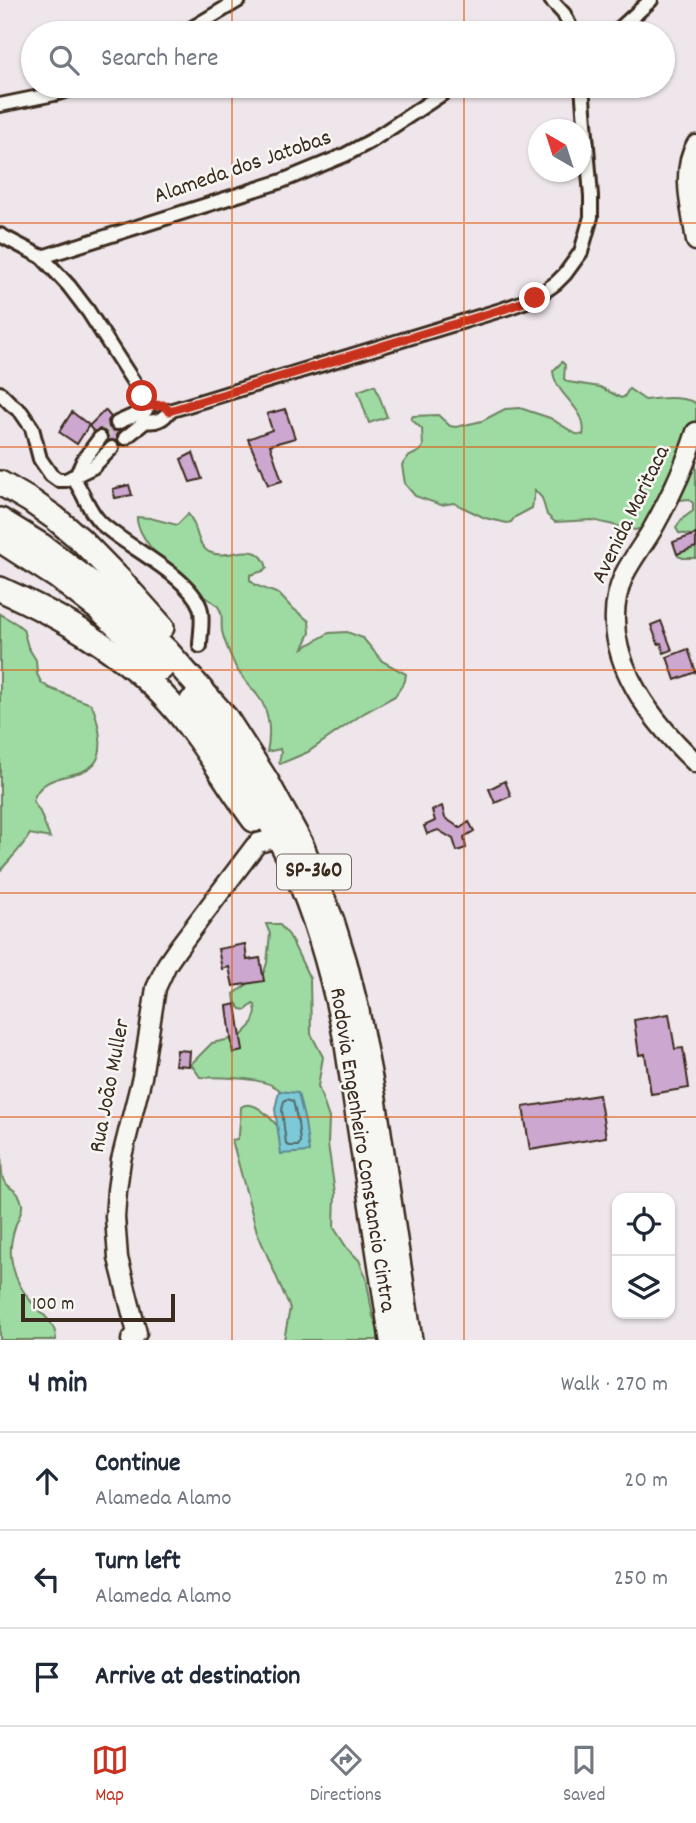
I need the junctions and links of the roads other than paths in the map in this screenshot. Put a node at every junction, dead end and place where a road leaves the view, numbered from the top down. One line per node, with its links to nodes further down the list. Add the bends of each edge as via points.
1 (239, 0): 4 (street)
2 (551, 0): 5 (street)
3 (651, 0): 6 (street)
4 (204, 21)
5 (568, 21)
6 (628, 21)
7 (36, 98): 10 (street)
8 (436, 98): 14 (street, Alameda dos Jatobas, via 371,141 282,181)
9 (585, 98): 16 (street, via 591,217 581,252 556,283 535,298 504,309 169,411 163,405)
10 (0, 106)
11 (696, 145): 13 (street, via 688,182)
12 (0, 235): 14 (street)
13 (696, 240)
14 (42, 257): 16 (street, via 88,311)
15 (0, 394): 22 (street, via 22,412 51,475 66,480)
16 (147, 412): 17 (street); 20 (street)
17 (117, 423)
18 (696, 432): 29 (street, Avenida Maritaca, via 673,492 624,576 615,621 630,679 654,718)
19 (100, 438): 22 (street)
20 (125, 438)
21 (113, 449): 22 (street, via 93,467)
22 (74, 475): 27 (street, via 100,522 184,585 200,606)
23 (0, 482): 28 (highway, via 55,518 120,580 191,662)
24 (0, 520): 28 (highway, Rodovia Engenheiro Constancio Cintra / SP-360, via 115,602 167,651)
25 (0, 540): 31 (highway, Rodovia Engenheiro Constancio Cintra / SP-360, via 100,610 172,678 224,743 295,869 327,957)
26 (0, 589): 30 (highway, via 76,627 141,674 213,758)
27 (200, 646)
28 (226, 719): 34 (highway, Rodovia Engenheiro Constancio Cintra / SP-360, via 301,844 345,963 374,1099)
29 (696, 763)
30 (261, 831): 31 (highway); 32 (street, Rua João Muller, via 166,964 158,982 142,1077 121,1160 115,1216 117,1258)
31 (347, 1045): 33 (highway, Rodovia Engenheiro Constancio Cintra / SP-360)
32 (138, 1338)
33 (392, 1340)
34 (410, 1340)

